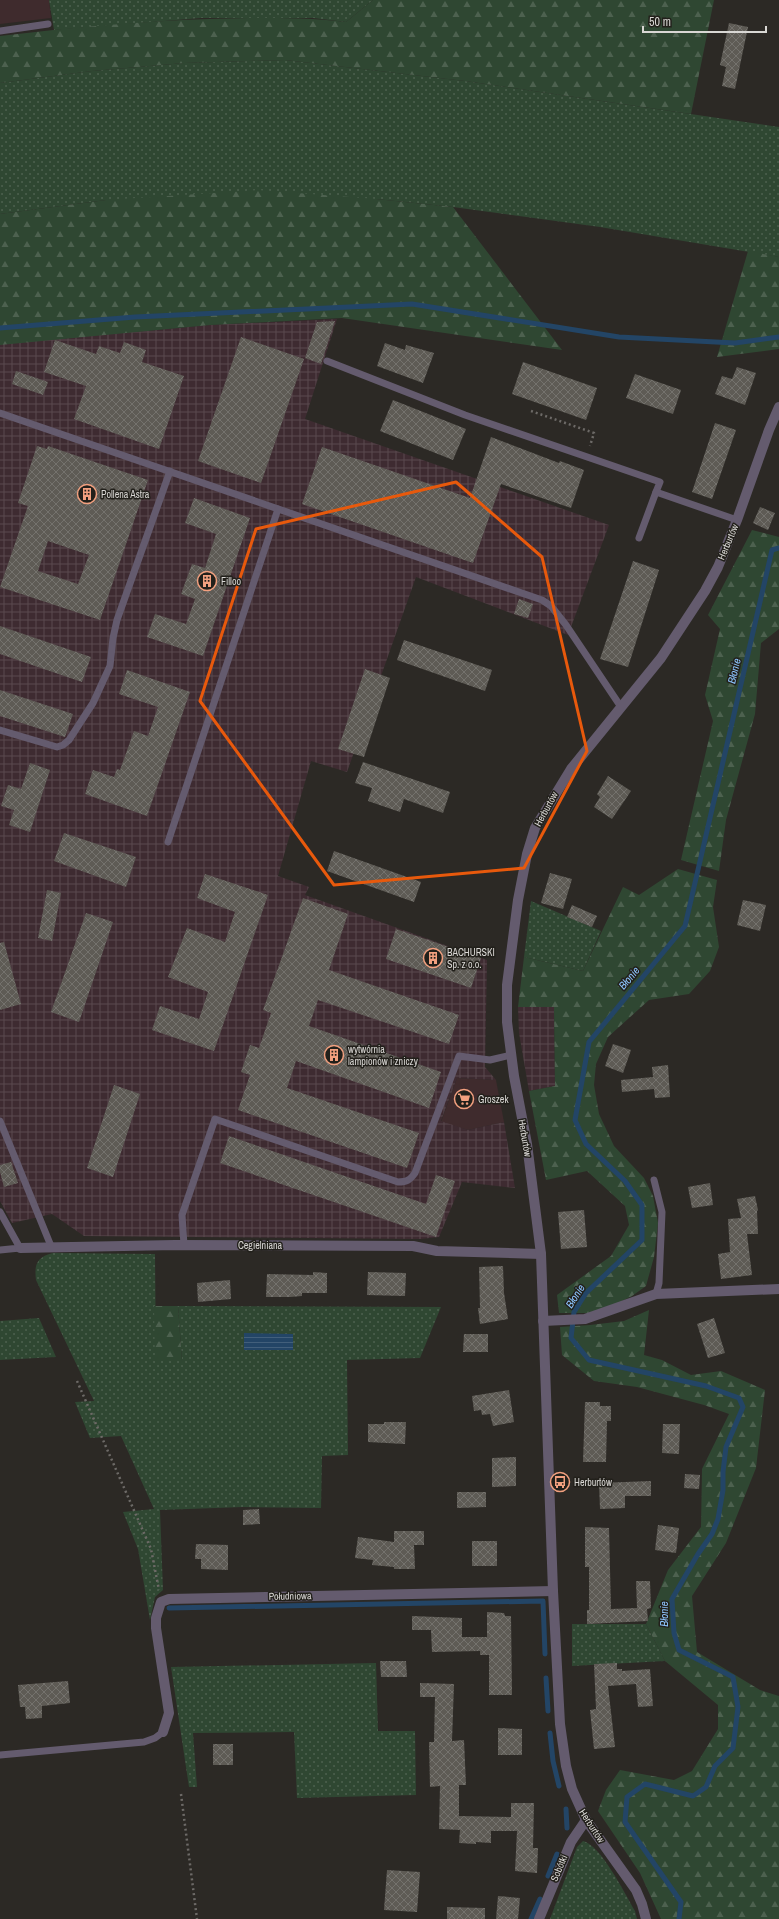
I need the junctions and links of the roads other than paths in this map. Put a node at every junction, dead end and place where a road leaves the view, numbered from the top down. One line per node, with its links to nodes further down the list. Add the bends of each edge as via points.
1 (48, 24): 2 (lane)
2 (0, 31)
3 (327, 361): 7 (lane, via 465,414 660,482)
4 (779, 407): 9 (street, Herburtów)
5 (0, 413): 6 (lane)
6 (170, 471): 8 (lane); 12 (lane, via 117,620 110,666 93,703 76,731 63,746 57,747)
7 (656, 492): 9 (lane); 10 (lane)
8 (278, 509): 11 (lane, via 542,600 551,606 566,625); 13 (lane)
9 (737, 520): 11 (street, Herburtów, via 718,567 694,608 661,658)
10 (639, 538)
11 (621, 707): 14 (street, Herburtów, via 570,769 535,828 526,858 507,985 507,1022)
12 (0, 730)
13 (168, 842)
14 (511, 1055): 18 (lane, via 490,1060 459,1056 415,1173 405,1182 398,1182 215,1118 182,1215); 22 (street, Herburtów, via 527,1144)
15 (0, 1121): 19 (lane)
16 (654, 1180): 24 (lane, via 662,1212 659,1283)
17 (0, 1212): 20 (lane)
18 (184, 1245): 19 (street, Cegielniana); 22 (street, Cegielniana, via 413,1246 437,1251)
19 (51, 1246): 20 (street, Cegielniana)
20 (20, 1248): 21 (lane)
21 (0, 1250)
22 (541, 1254): 25 (street, Herburtów)
23 (779, 1290): 24 (street)
24 (656, 1294): 25 (street, via 585,1319)
25 (543, 1321): 26 (street, Herburtów)
26 (553, 1591): 27 (street, Południowa, via 169,1599 161,1602 156,1618 169,1713); 29 (street, Herburtów, via 560,1724 566,1766 572,1789)
27 (163, 1732): 28 (lane, via 144,1742)
28 (0, 1755)
29 (586, 1820): 30 (street, Sobótki, via 571,1842); 31 (street, Herburtów, via 636,1890)
30 (538, 1919)
31 (646, 1919)

